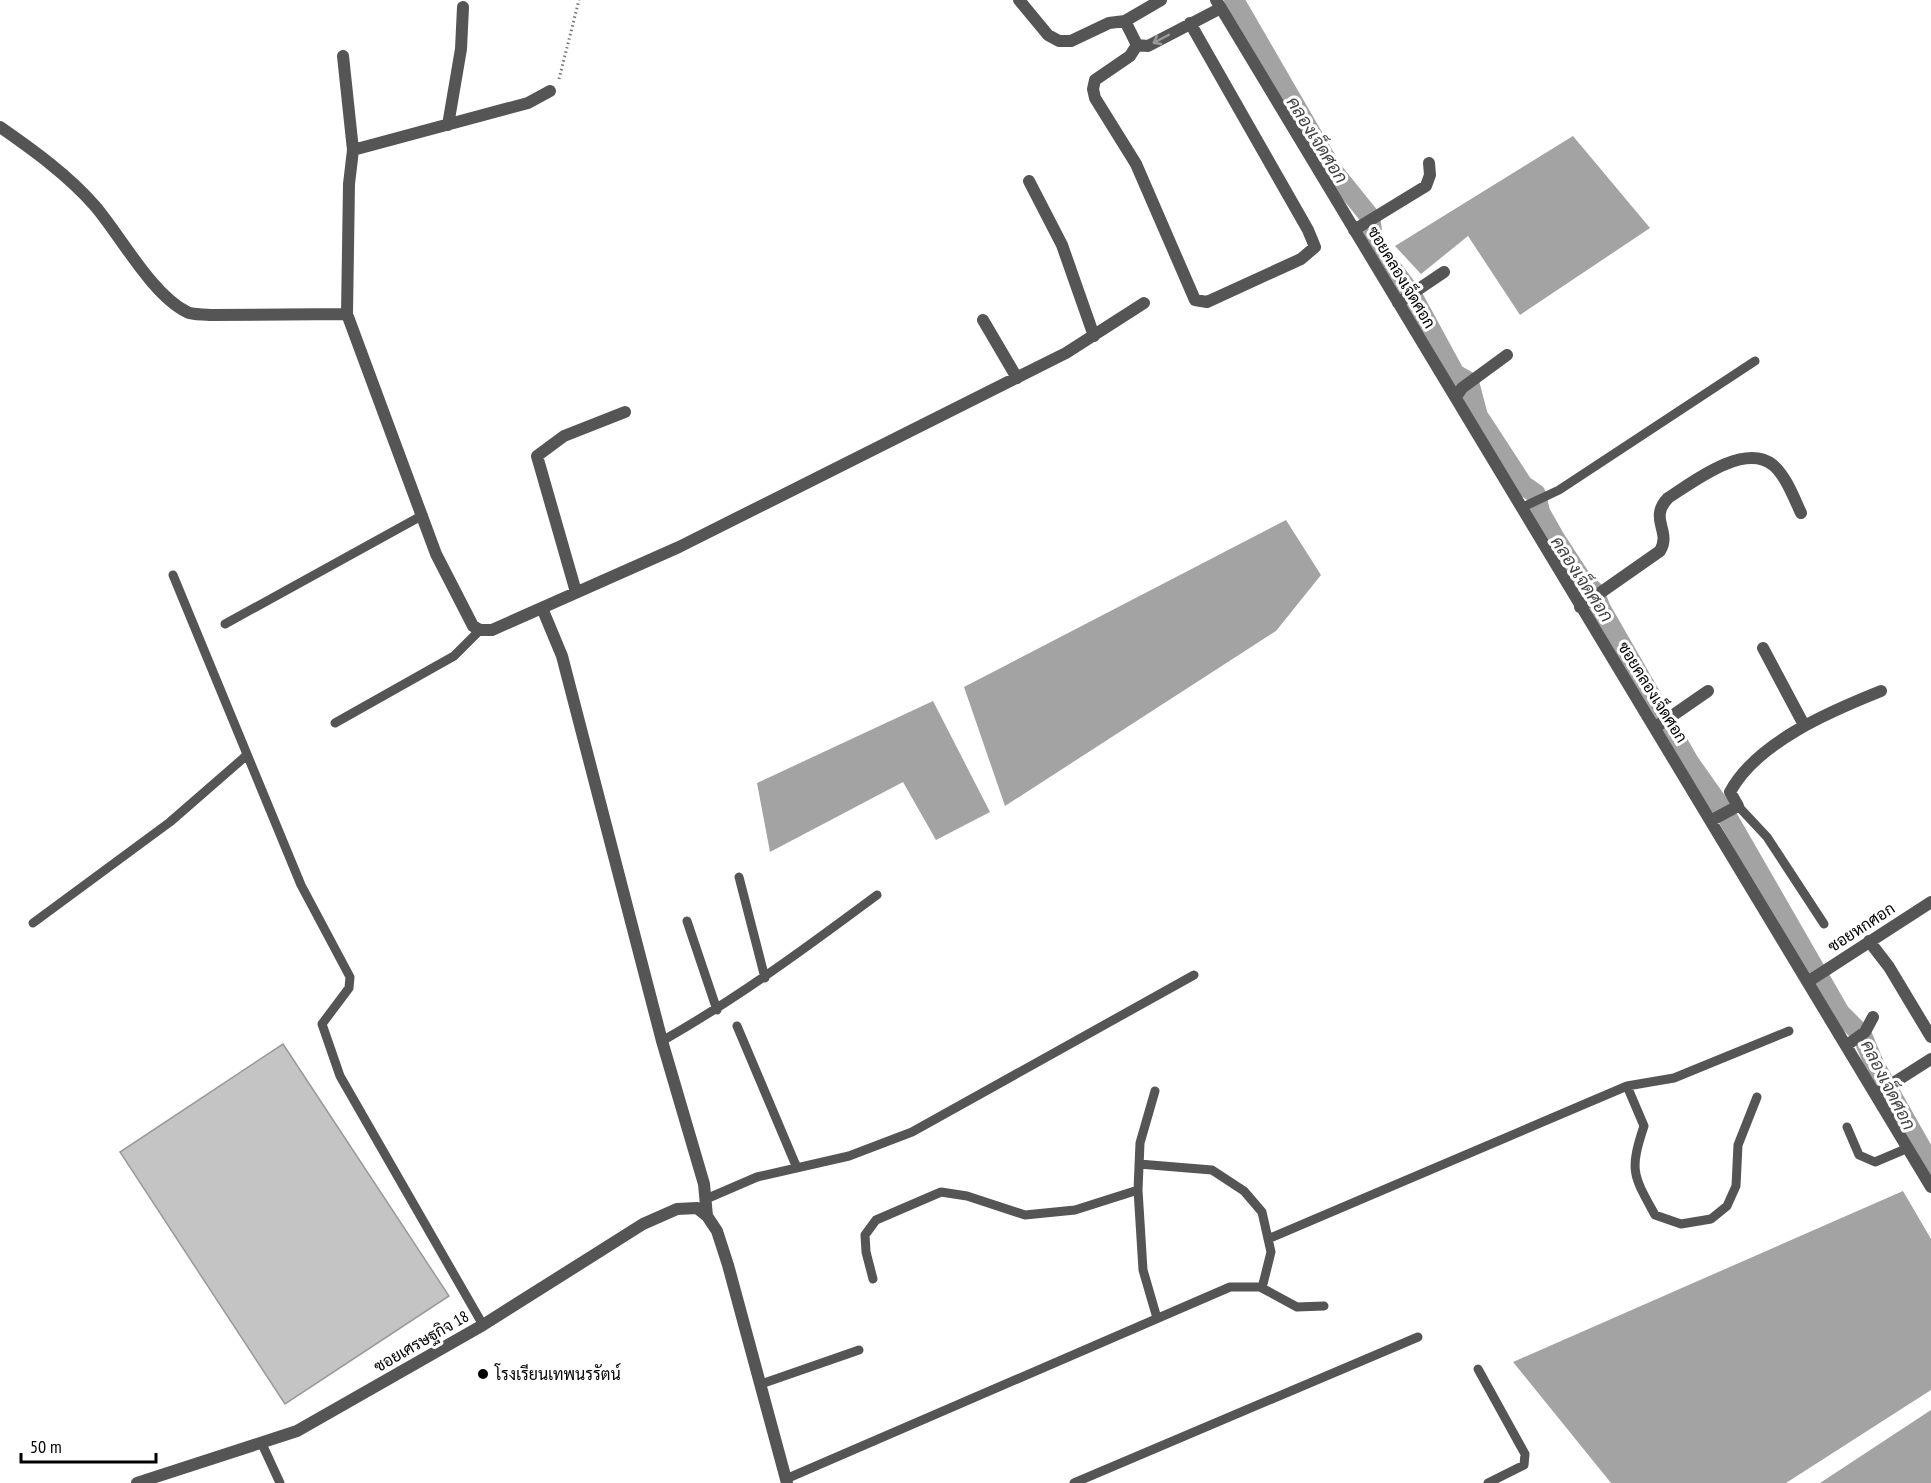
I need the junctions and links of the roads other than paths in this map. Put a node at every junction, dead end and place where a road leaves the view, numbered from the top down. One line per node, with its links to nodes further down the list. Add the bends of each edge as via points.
1 (1019, 0): 5 (street, via 1048,35 1059,41 1071,41 1109,23)
2 (1161, 0): 5 (street)
3 (1218, 4): 6 (street); 15 (street, ซอยคลองเจ็ดศอก)
4 (463, 7): 10 (street, via 461,49)
5 (1125, 21): 7 (street)
6 (1190, 23): 7 (street, one-way to 7, via 1148,46); 7 (street, via 1315,248 1301,259 1207,302 1195,300 1136,164 1095,98 1095,80 1130,56)
7 (1137, 45)
8 (343, 56): 12 (street)
9 (550, 91): 10 (street, via 528,103)
10 (448, 124): 12 (street)
11 (0, 127): 19 (street, via 72,183 95,206 160,290 188,312)
12 (353, 150): 19 (street)
13 (1429, 163): 15 (street, via 1426,186)
14 (1029, 181): 21 (street, via 1062,245)
15 (1359, 228): 17 (street, ซอยคลองเจ็ดศอก)
16 (1444, 272): 17 (street)
17 (1402, 301): 25 (street, ซอยคลองเจ็ดศอก)
18 (1144, 303): 21 (street)
19 (347, 314): 29 (street)
20 (983, 320): 24 (street)
21 (1094, 336): 24 (street)
22 (1507, 355): 25 (street)
23 (1755, 361): 27 (lane, via 1559,490)
24 (1017, 378): 31 (street, via 679,547)
25 (1459, 392): 27 (street, ซอยคลองเจ็ดศอก)
26 (625, 412): 31 (street, via 564,436 537,456)
27 (1527, 505): 32 (street, ซอยคลองเจ็ดศอก)
28 (1802, 513): 32 (street, via 1773,465 1748,457 1733,460 1668,498 1658,515 1663,536 1660,551)
29 (423, 515): 34 (lane); 35 (street, via 436,554 473,626)
30 (174, 575): 42 (lane)
31 (576, 592): 33 (street)
32 (1585, 603): 41 (street, ซอยคลองเจ็ดศอก)
33 (542, 608): 35 (street, via 492,630); 60 (street, via 562,656)
34 (225, 624)
35 (480, 630): 39 (lane, via 454,656)
36 (1763, 648): 40 (street)
37 (1881, 690): 40 (street)
38 (1708, 691): 41 (street)
39 (335, 723)
40 (1804, 725): 43 (street, via 1736,779 1730,792)
41 (1656, 727): 44 (street, ซอยคลองเจ็ดศอก)
42 (247, 755): 49 (lane, via 170,822); 80 (lane, via 301,885 350,977 349,988 322,1024 340,1076)
43 (1735, 807): 44 (street); 50 (lane, via 1767,837)
44 (1714, 819): 54 (street, ซอยคลองเจ็ดศอก)
45 (739, 877): 53 (lane)
46 (877, 895): 53 (lane)
47 (1930, 905): 51 (street, ซอยหกศอก)
48 (687, 921): 55 (lane)
49 (33, 923)
50 (1824, 924)
51 (1869, 940): 54 (street, ซอยหกศอก); 59 (street)
52 (1194, 975): 70 (lane, via 912,1132 849,1156)
53 (765, 978): 55 (lane)
54 (1809, 981): 61 (street, ซอยคลองเจ็ดศอก)
55 (717, 1010): 60 (lane)
56 (1872, 1017): 61 (street, via 1865,1032)
57 (737, 1026): 70 (lane)
58 (1789, 1031): 63 (lane, via 1674,1078)
59 (1931, 1036)
60 (662, 1041): 73 (street)
61 (1851, 1043): 65 (street, ซอยคลองเจ็ดศอก)
62 (1931, 1059): 65 (street)
63 (1626, 1086): 66 (lane, via 1644,1126 1634,1158 1635,1180 1655,1215 1681,1224 1711,1219 1727,1206 1736,1186 1738,1145); 75 (lane)
64 (1155, 1091): 69 (lane, via 1140,1143)
65 (1880, 1091): 68 (street, ซอยคลองเจ็ดศอก)
66 (1757, 1097)
67 (1847, 1127): 68 (lane, via 1859,1155 1875,1162)
68 (1908, 1148): 71 (street, ซอยคลองเจ็ดศอก)
69 (1139, 1164): 72 (lane); 75 (lane, via 1212,1170 1244,1191 1262,1212)
70 (798, 1168): 73 (lane, via 757,1177)
71 (1931, 1187)
72 (1138, 1190): 76 (lane, via 1075,1209 1025,1215 967,1196 941,1192 876,1220 865,1235); 79 (lane, via 1143,1270)
73 (706, 1199): 74 (street)
74 (707, 1216): 80 (street, ซอยเศรษฐกิจ 18, via 697,1208 677,1209 643,1224); 84 (street, via 717,1231 728,1265)
75 (1268, 1239): 77 (lane, via 1271,1252)
76 (873, 1278)
77 (1262, 1288): 78 (lane, via 1297,1307); 79 (lane, via 1230,1287)
78 (1324, 1306)
79 (1157, 1318): 86 (lane)
80 (483, 1325): 85 (street, ซอยเศรษฐกิจ 18, via 297,1431)
81 (1418, 1337): 89 (lane)
82 (859, 1350): 84 (lane)
83 (1478, 1369): 90 (lane, via 1526,1454 1524,1465)
84 (761, 1384): 86 (street)
85 (262, 1444): 87 (street, ซอยเศรษฐกิจ 18); 88 (lane)
86 (787, 1481)
87 (146, 1482)
88 (280, 1483)
89 (1074, 1483)
90 (1488, 1483)

